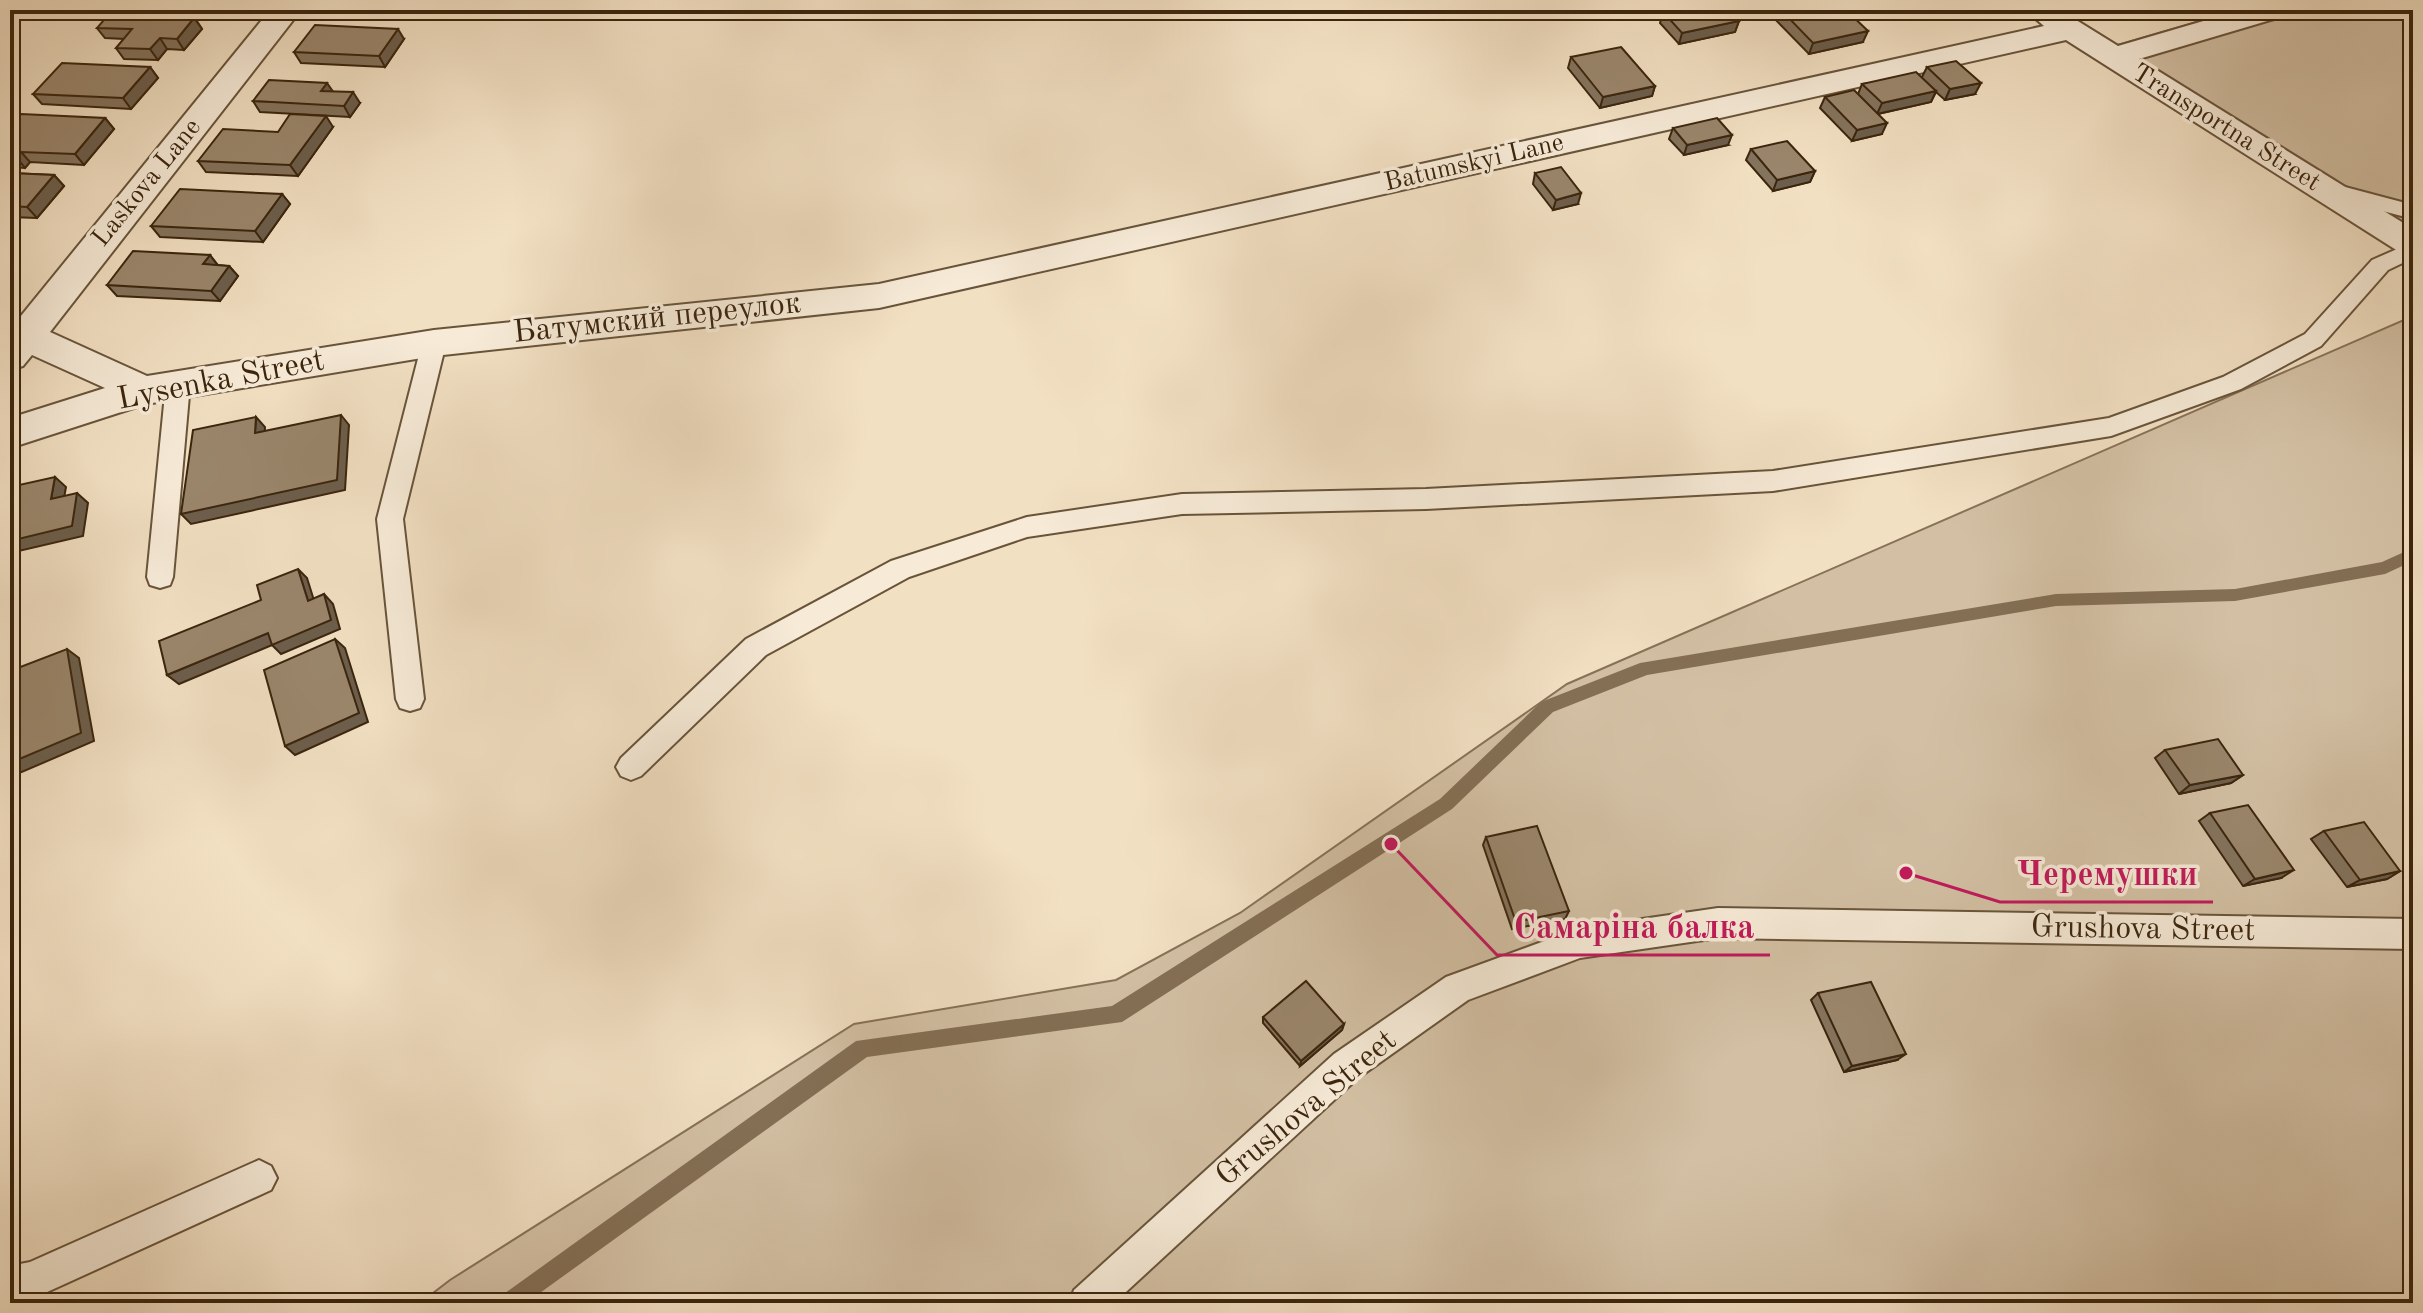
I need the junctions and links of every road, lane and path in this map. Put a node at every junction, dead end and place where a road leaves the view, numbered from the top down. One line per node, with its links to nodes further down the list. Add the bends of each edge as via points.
1 (286, 10): 11 (street, Laskova Lane)
2 (2038, 10): 4 (street, Transportna Street)
3 (2273, 10): 5 (street)
4 (2069, 30): 5 (street, Transportna Street); 9 (street, Batumskyi Lane)
5 (2113, 57): 6 (street, Transportna Street)
6 (2321, 188): 7 (lane); 8 (street, Transportna Street)
7 (2413, 212)
8 (2413, 247): 16 (lane, via 2380,265 2313,340 2232,383 2111,427 1773,481 1426,499 1182,504 1027,527 900,569 756,647)
9 (879, 296): 10 (street, Батумский переулок)
10 (434, 343): 12 (street, Lysenka Street); 15 (lane, via 390,519)
11 (18, 346): 12 (street)
12 (161, 387): 13 (street, Lysenka Street); 14 (lane)
13 (10, 433)
14 (160, 577)
15 (410, 699)
16 (631, 767)
17 (2413, 934): 20 (lane, Grushova Street, via 1718,923 1580,943 1458,988 1346,1066)
18 (259, 1178): 19 (lane, via 32,1280)
19 (10, 1284)
20 (1087, 1303)

